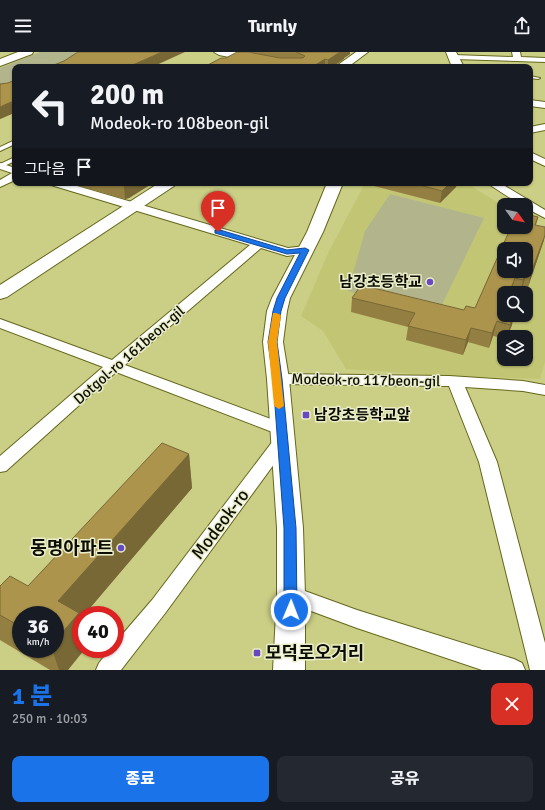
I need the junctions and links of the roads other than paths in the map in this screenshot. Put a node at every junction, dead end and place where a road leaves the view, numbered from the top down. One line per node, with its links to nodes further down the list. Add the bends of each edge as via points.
1 (16, 52): 7 (street)
2 (28, 52): 10 (street)
3 (219, 52): 5 (street)
4 (363, 52): 13 (street)
5 (244, 54): 11 (street); 12 (street)
6 (516, 56): 8 (street); 9 (street)
7 (0, 58)
8 (454, 59)
9 (545, 60)
10 (0, 63)
11 (227, 63)
12 (285, 64)
13 (345, 64)
14 (533, 78): 15 (lane)
15 (538, 78)
16 (533, 103): 17 (street)
17 (545, 104)
18 (545, 127): 19 (street)
19 (533, 129)
20 (12, 143): 21 (lane)
21 (0, 149)
22 (533, 157): 24 (street)
23 (12, 160): 25 (lane)
24 (545, 163)
25 (0, 166): 26 (street)
26 (12, 170)
27 (12, 178): 28 (street)
28 (0, 184)
29 (65, 186): 33 (street)
30 (164, 186): 33 (street)
31 (334, 186): 36 (street)
32 (497, 186): 34 (street)
33 (134, 206): 35 (street); 37 (street)
34 (543, 212)
35 (259, 244): 36 (street, via 287,252); 39 (street, Dotgol-ro 161beon-gil)
36 (305, 250): 40 (street, via 277,311 273,342)
37 (0, 294)
38 (0, 322): 39 (street)
39 (114, 366): 43 (street); 44 (street, Dotgol-ro 161beon-gil)
40 (278, 379): 41 (street, Modeok-ro 117beon-gil); 43 (street)
41 (455, 382): 42 (street, Modeok-ro 117beon-gil, via 523,386); 49 (street, Modeok-ro 117beon-gil, via 488,462)
42 (545, 390)
43 (281, 435): 45 (street, via 290,528); 46 (street, Modeok-ro, via 159,606)
44 (0, 466)
45 (291, 595): 47 (street); 48 (street)
46 (108, 670)
47 (289, 670)
48 (514, 670)
49 (541, 670)

